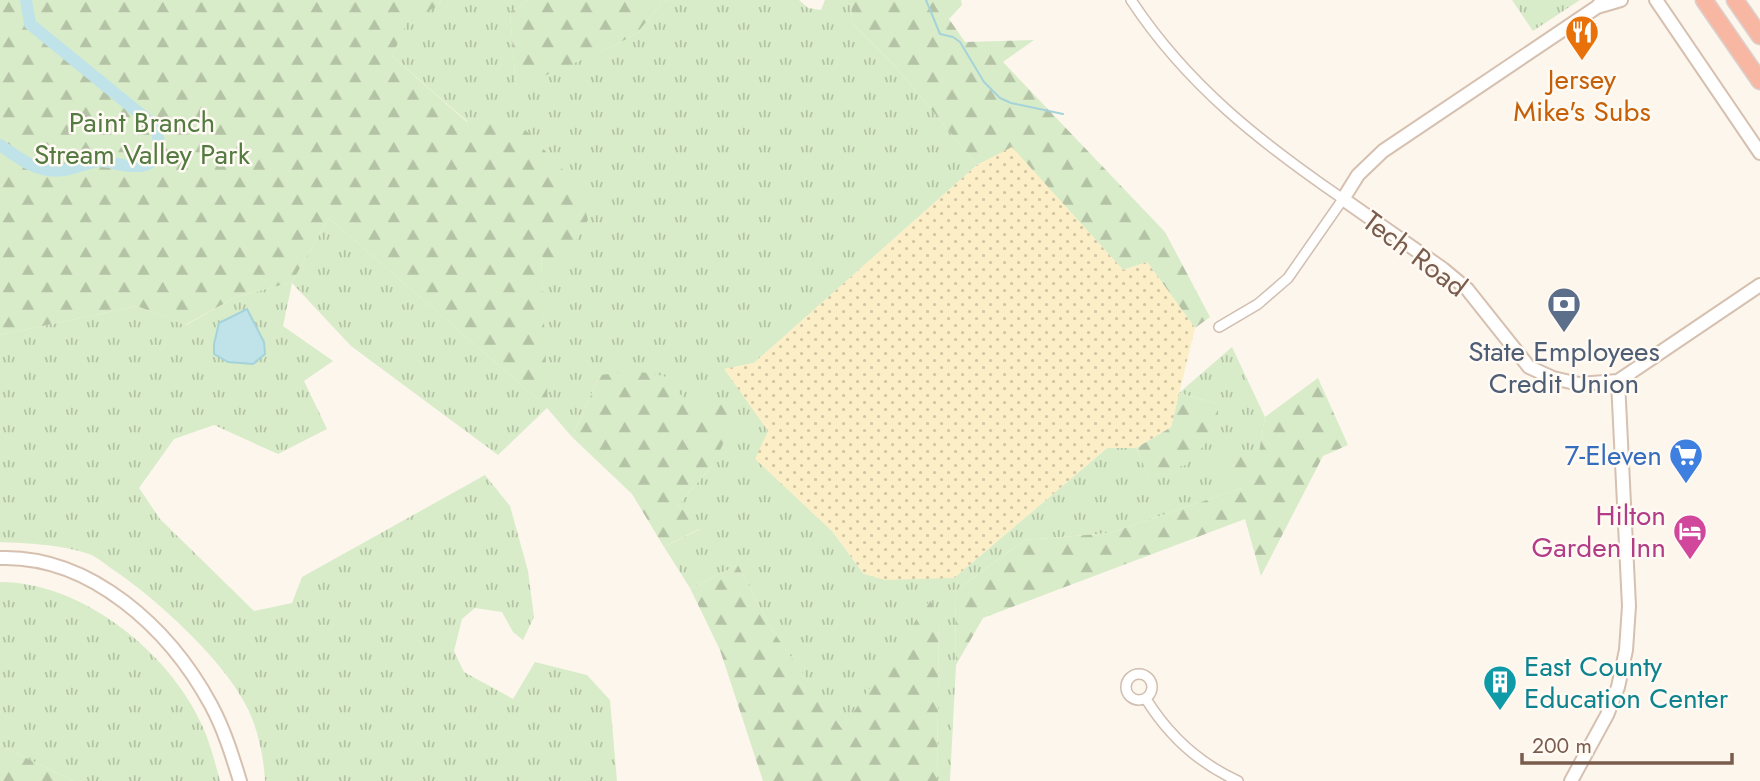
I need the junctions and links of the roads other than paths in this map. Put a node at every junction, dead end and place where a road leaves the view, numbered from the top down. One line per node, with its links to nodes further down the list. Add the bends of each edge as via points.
1 (1131, 0): 10 (street, Tech Road, via 1182,67 1218,104)
2 (1621, 0): 6 (street)
3 (1656, 0): 9 (street)
4 (1704, 0): 8 (highway)
5 (1735, 0): 7 (highway)
6 (1600, 4): 10 (street, via 1401,138 1369,164 1362,183)
7 (1760, 36)
8 (1760, 81)
9 (1760, 153)
10 (1343, 200): 12 (street, via 1283,283); 13 (street, Tech Road, via 1467,289 1528,367 1579,384)
11 (1760, 285): 13 (street, Tech Road)
12 (1219, 327)
13 (1618, 381): 18 (street, via 1629,607 1626,650 1607,715)
14 (0, 558): 16 (street, via 44,561 78,573 118,598 158,632 211,705)
15 (1146, 699): 17 (street, via 1159,720 1197,758)
16 (240, 781)
17 (1238, 781)
18 (1571, 781)

